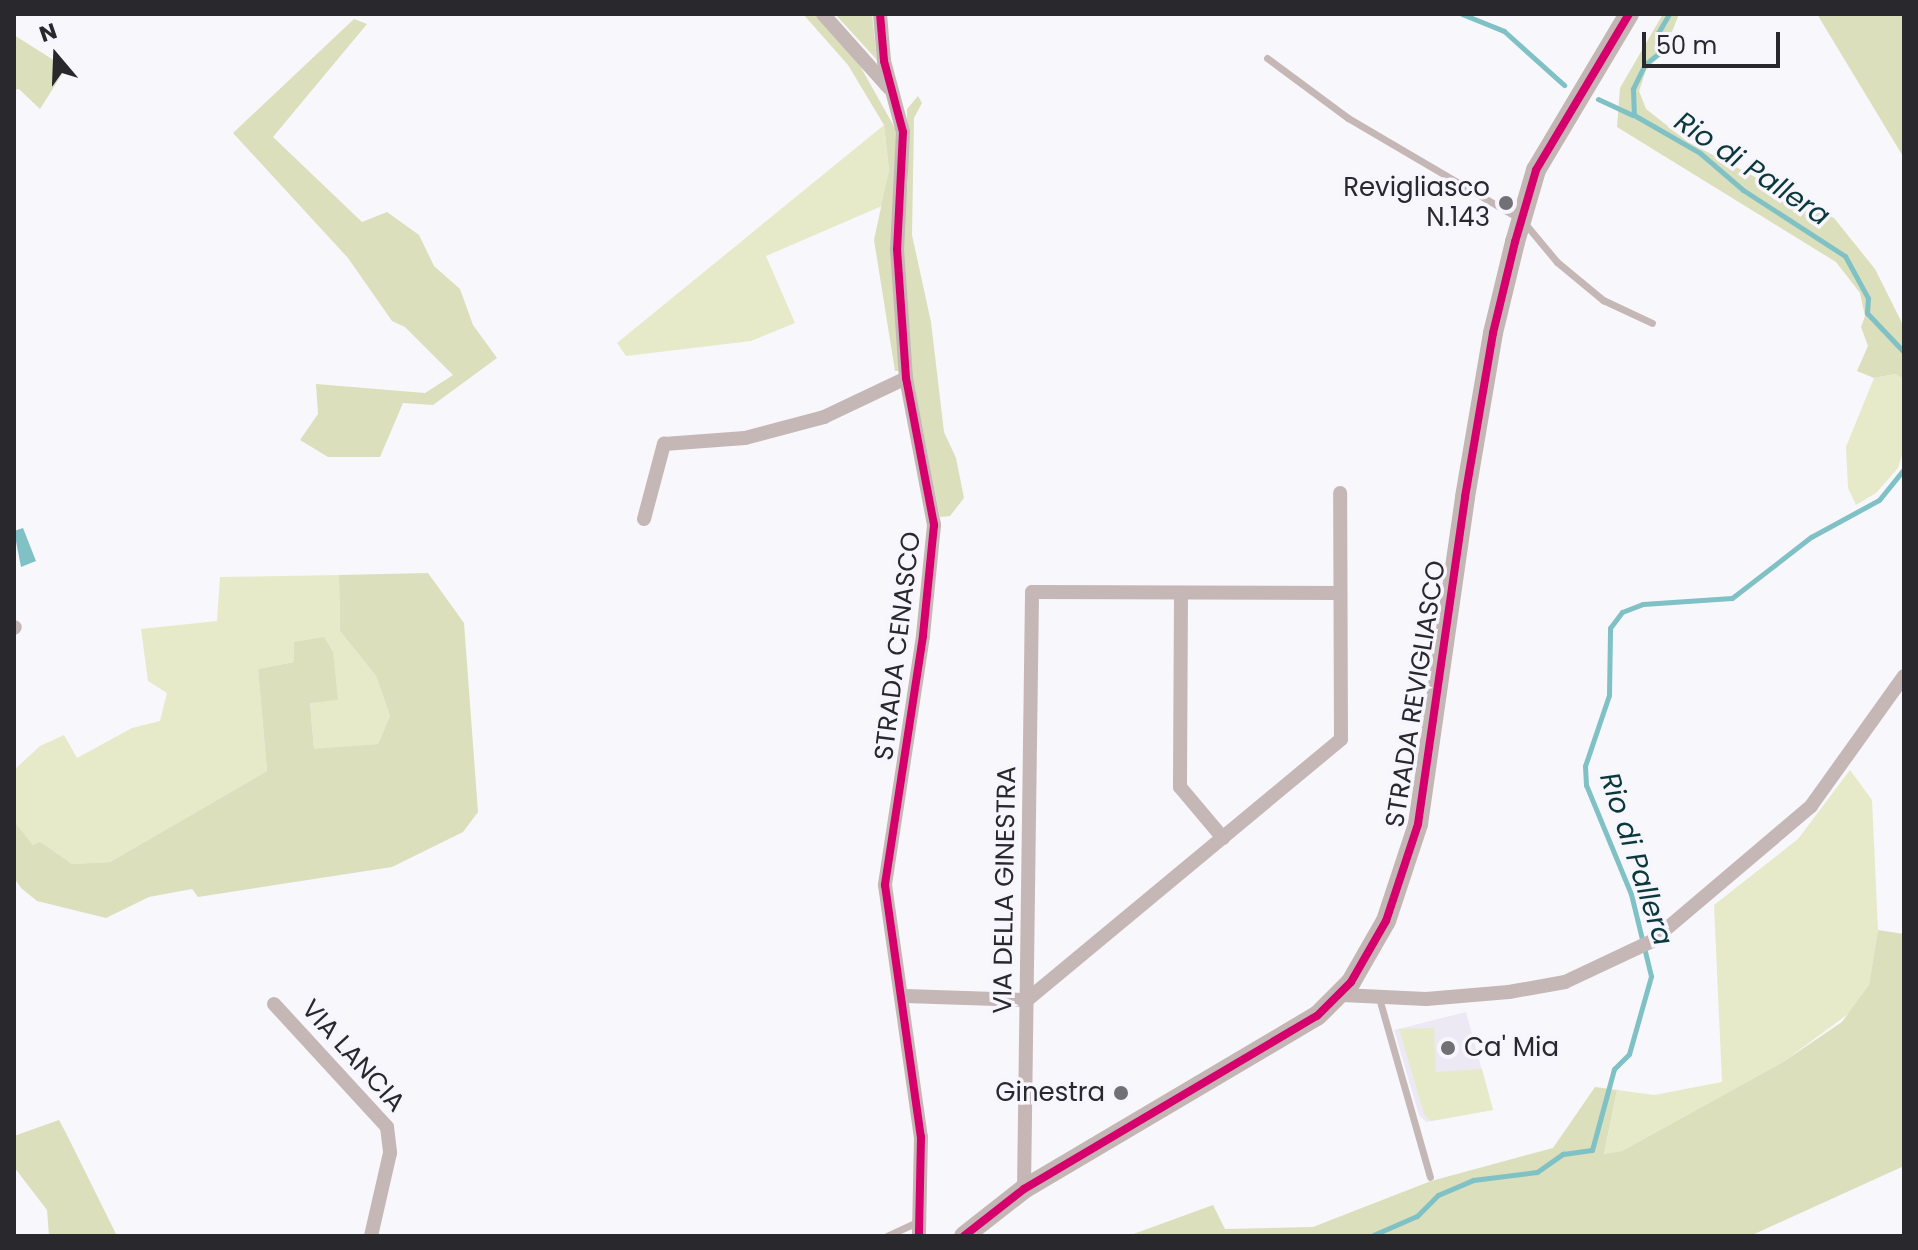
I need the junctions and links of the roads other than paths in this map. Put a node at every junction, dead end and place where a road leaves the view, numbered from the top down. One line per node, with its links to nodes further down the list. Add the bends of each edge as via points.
1 (823, 14): 5 (street)
2 (880, 14): 5 (street, STRADA CENASCO)
3 (1629, 14): 6 (street, STRADA REVIGLIASCO, via 1536,170)
4 (1267, 58): 6 (lane, via 1348,118 1500,212)
5 (891, 92): 8 (street, STRADA CENASCO, via 903,132 897,249)
6 (1522, 220): 7 (lane, via 1557,262 1603,300); 15 (street, STRADA REVIGLIASCO, via 1493,333 1418,824 1386,921)
7 (1652, 323)
8 (906, 378): 10 (street, via 824,417 745,438 664,444); 16 (street, STRADA CENASCO, via 934,525 923,636 885,885)
9 (1340, 493): 12 (street)
10 (644, 519)
11 (1181, 593): 12 (street); 14 (street, via 1180,787); 18 (street, VIA DELLA GINESTRA, via 1032,592)
12 (1340, 593): 14 (street, via 1341,739)
13 (1904, 676): 17 (street, via 1811,806 1652,941 1565,982 1509,992)
14 (1223, 838): 18 (street)
15 (1342, 995): 17 (street); 21 (street, STRADA REVIGLIASCO, via 1285,1037)
16 (905, 996): 18 (street); 22 (street, STRADA CENASCO, via 923,1165)
17 (1379, 998): 20 (lane)
18 (1027, 1000): 21 (street, VIA DELLA GINESTRA)
19 (274, 1004): 23 (street, VIA LANCIA, via 387,1127 390,1153)
20 (1430, 1177)
21 (1024, 1189): 25 (street, STRADA REVIGLIASCO)
22 (919, 1229): 24 (lane)
23 (371, 1236)
24 (887, 1236)
25 (964, 1236)

